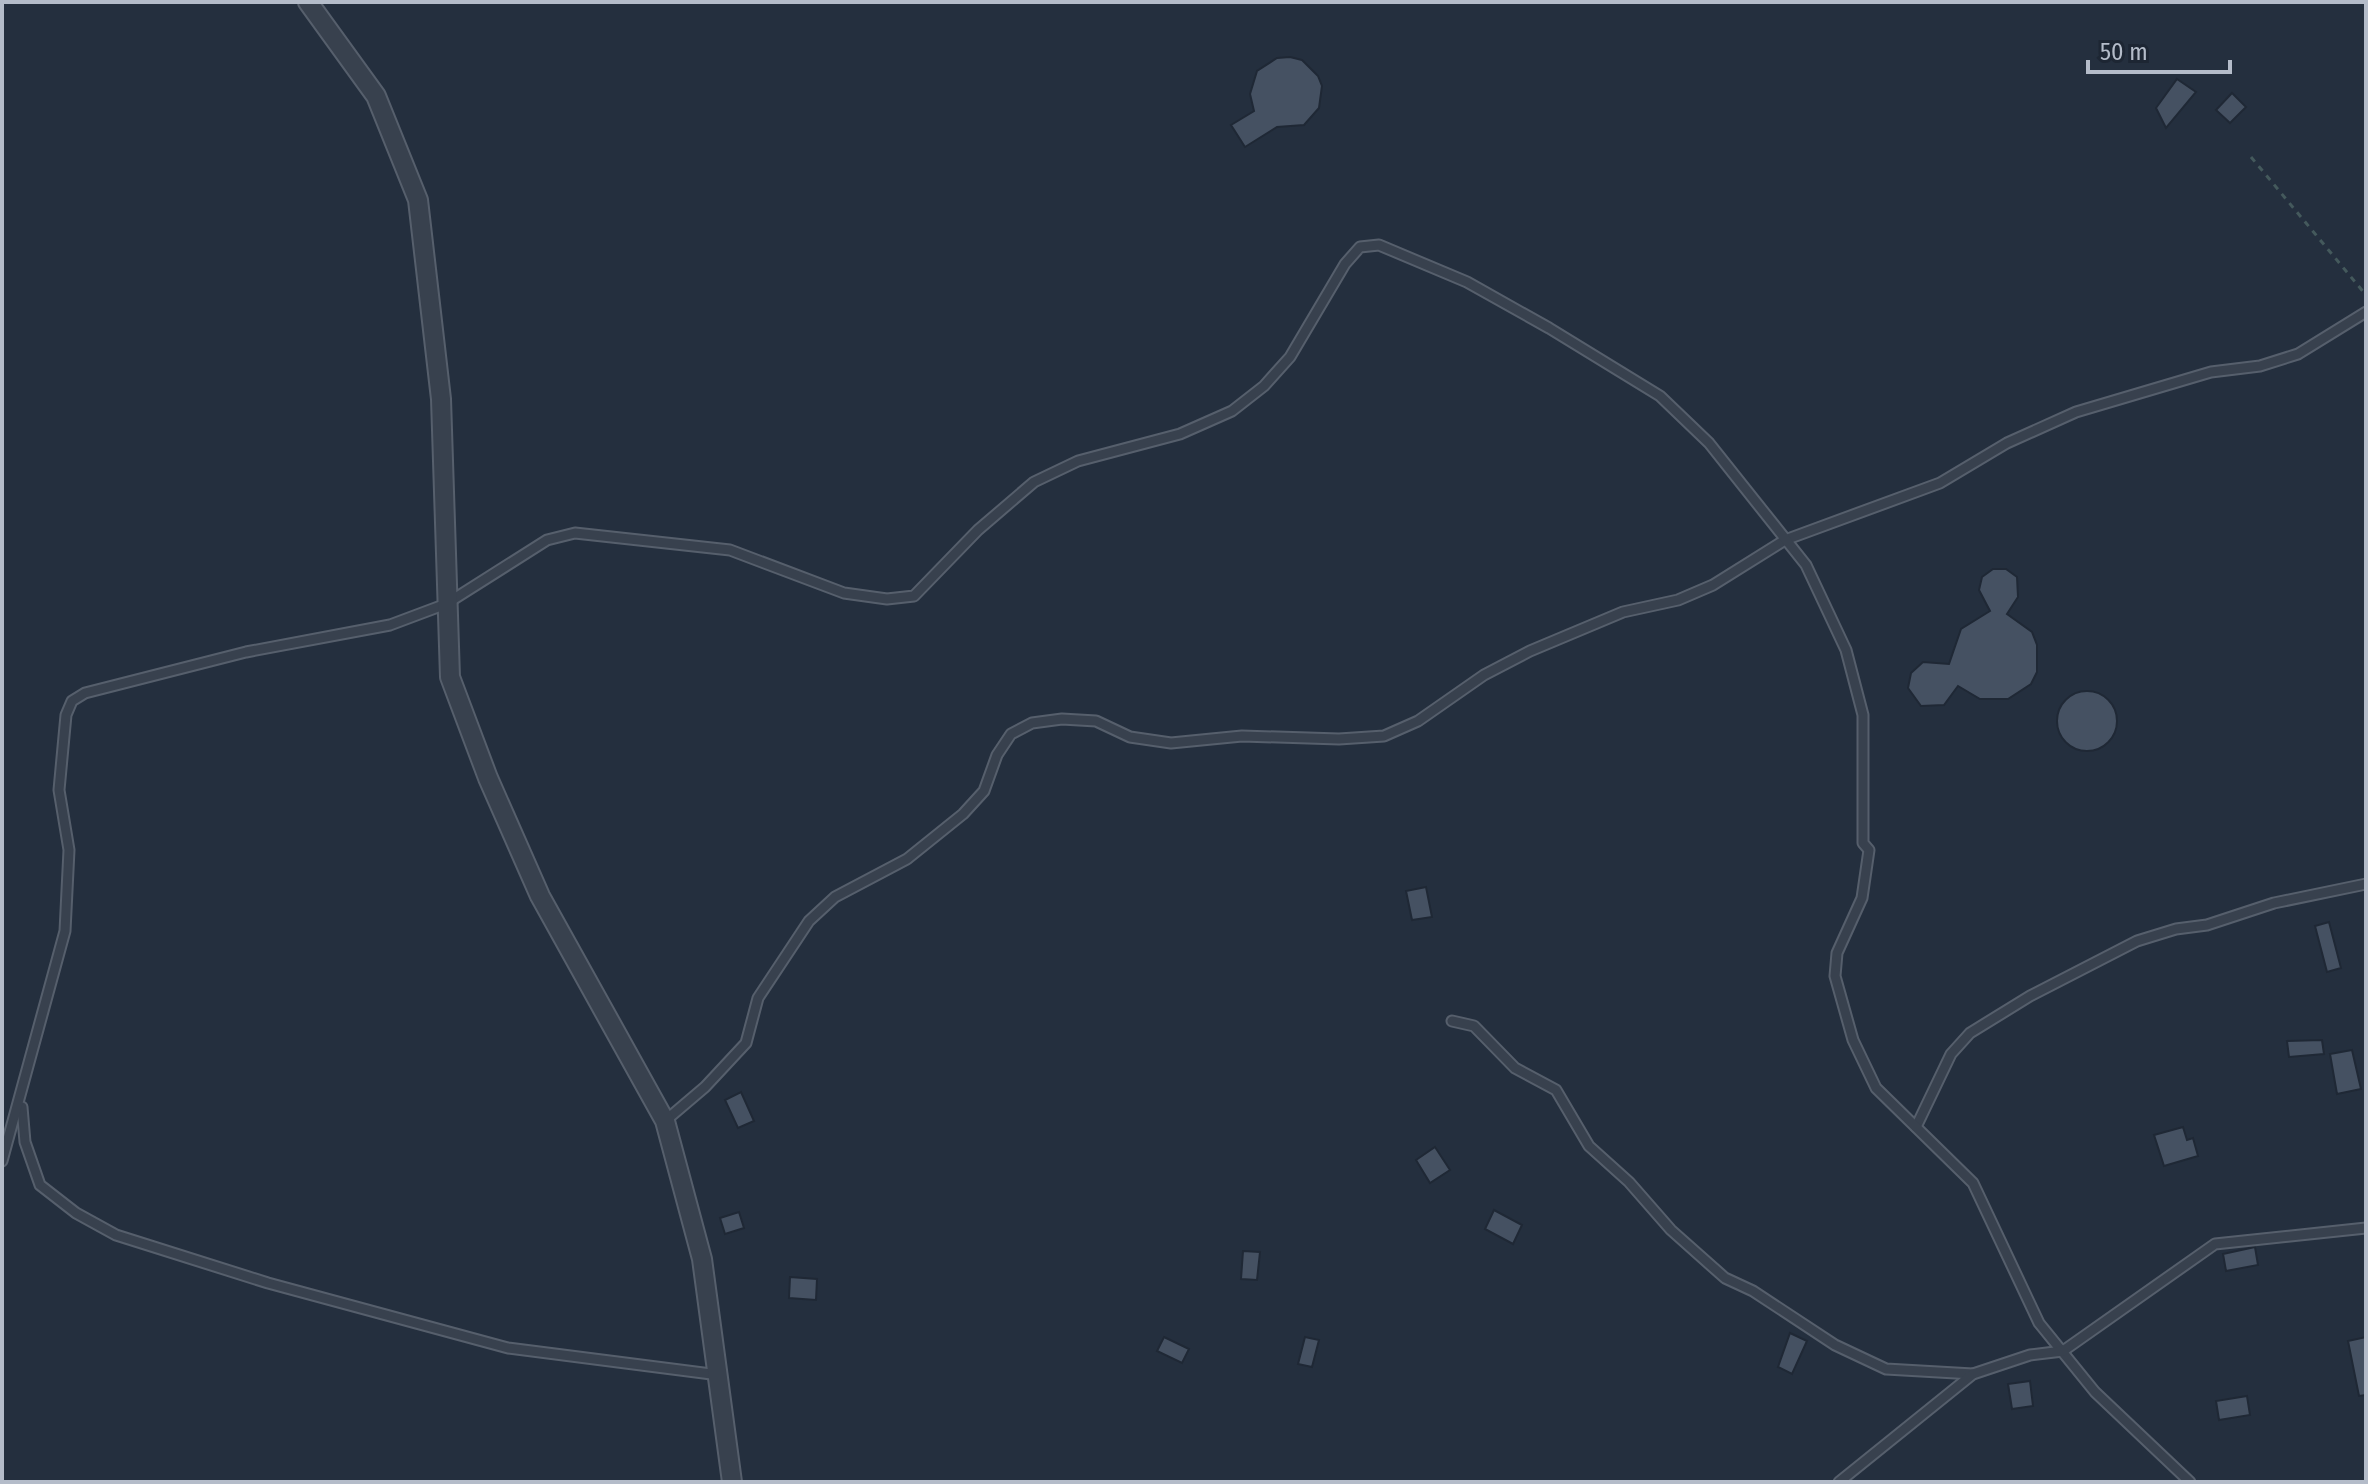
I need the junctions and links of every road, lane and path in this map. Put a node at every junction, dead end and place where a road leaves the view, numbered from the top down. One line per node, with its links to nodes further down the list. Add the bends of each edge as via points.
1 (308, 2): 6 (street, via 376,96 418,200 441,399)
2 (2251, 157): 3 (path)
3 (2366, 295)
4 (2366, 312): 5 (lane, via 2298,354 2260,366 2211,372 2076,412 2007,443 1940,483)
5 (1785, 540): 6 (lane, via 1709,443 1660,396 1467,282 1379,245 1360,247 1290,357 1232,411 1180,434 1078,461 1034,482 914,596 887,599 844,593 730,550 575,533 547,540); 10 (lane, via 1713,585 1678,600 1623,612 1530,651 1484,675 1418,721 1384,736 1242,736 1171,743 1130,737 1096,721 1062,719 1011,734 984,791 963,814 907,859 835,897 809,921 758,998 746,1043); 11 (lane, via 1819,587 1846,650 1863,715 1863,843 1869,850 1862,898 1837,953 1835,976 1853,1040 1876,1088)
6 (446, 604): 9 (lane, via 390,625 246,652 85,693 72,701 59,790 69,850 65,931); 10 (street, via 450,677 488,778 540,896)
7 (2366, 884): 11 (lane, via 2137,941 2030,996 1970,1033 1951,1054)
8 (1452, 1021): 15 (lane, via 1474,1026 1515,1068 1556,1090 1589,1146 1725,1278 1835,1345 1886,1369)
9 (21, 1102): 12 (lane); 16 (lane, via 25,1142 40,1185 116,1235 268,1283 508,1348)
10 (665, 1121): 16 (street, via 702,1259)
11 (1916, 1127): 14 (lane, via 1973,1183 2039,1323)
12 (2, 1161)
13 (2366, 1228): 14 (lane, via 2215,1244)
14 (2063, 1351): 15 (lane, via 2030,1355); 19 (lane, via 2105,1401)
15 (1973, 1374): 18 (lane)
16 (719, 1375): 17 (street)
17 (732, 1482)
18 (1839, 1482)
19 (2190, 1482)

